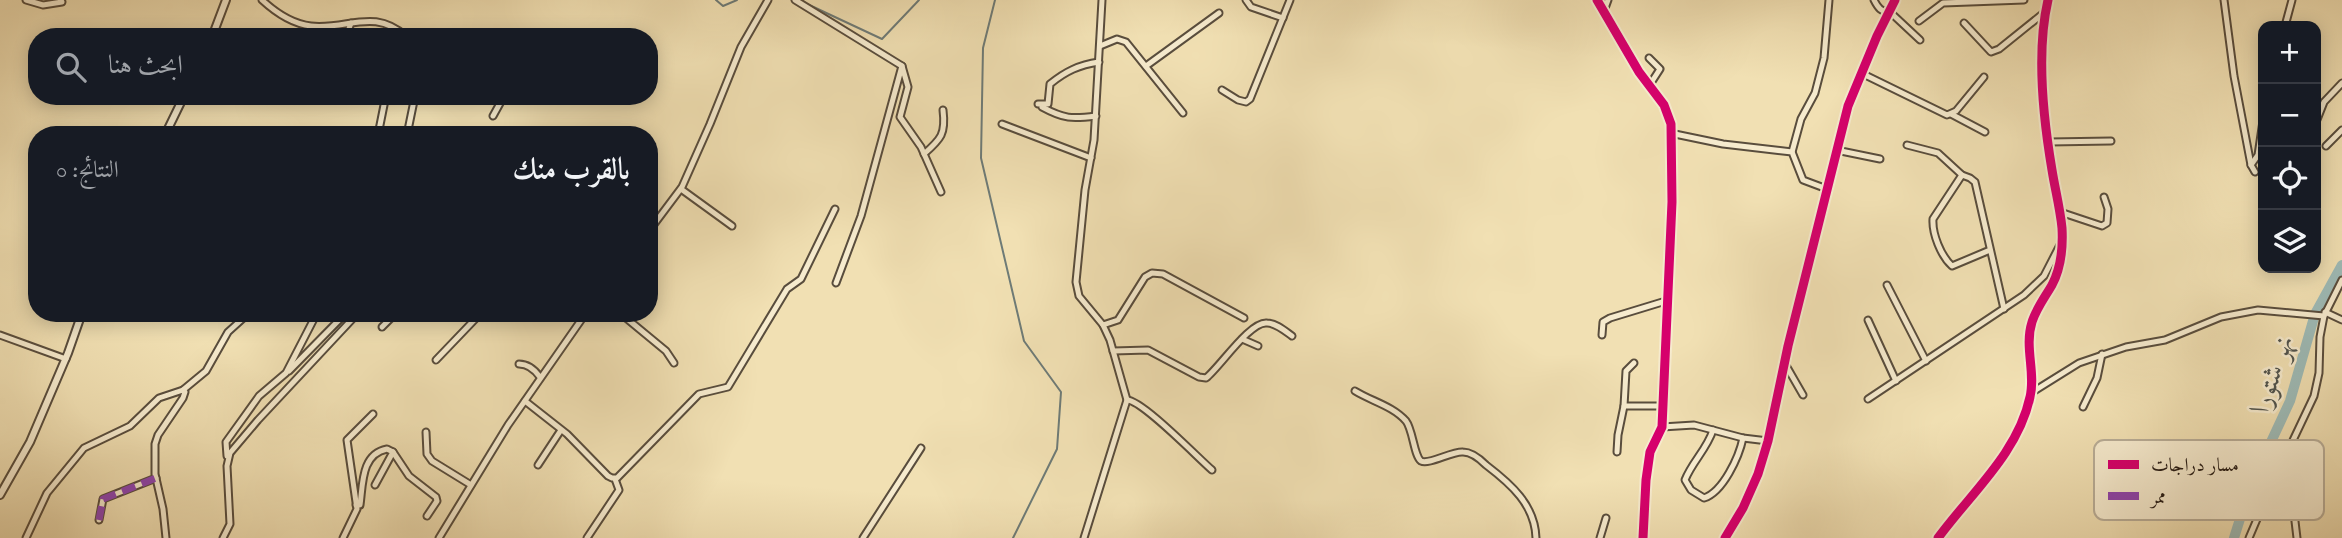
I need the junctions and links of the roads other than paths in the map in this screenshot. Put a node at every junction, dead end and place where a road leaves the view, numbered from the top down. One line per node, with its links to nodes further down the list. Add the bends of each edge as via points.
1 (26, 0): 18 (street, via 43,5)
2 (226, 0): 28 (street)
3 (262, 0): 26 (street, via 293,21 311,26)
4 (795, 0): 35 (street)
5 (1102, 0): 32 (street)
6 (1246, 0): 23 (street, via 1251,7)
7 (1290, 0): 23 (street)
8 (1597, 0): 19 (street)
9 (1608, 0): 19 (street)
10 (1829, 0): 65 (street, via 1824,58)
11 (1874, 0): 20 (street, via 1877,7)
12 (1895, 0): 20 (street)
13 (2024, 0): 24 (street, via 1943,3)
14 (2048, 0): 21 (street)
15 (2224, 0): 69 (street)
16 (2292, 0): 25 (street)
17 (768, 1): 72 (street, via 741,47)
18 (62, 2)
19 (1604, 11): 40 (street)
20 (1890, 12): 31 (street); 37 (street)
21 (2045, 12): 27 (street, via 2000,49 1991,51); 60 (street, via 2043,70)
22 (1219, 13): 36 (street)
23 (1283, 18): 41 (street, via 1250,99 1241,102)
24 (1919, 21)
25 (2286, 21)
26 (351, 23): 29 (street); 30 (street, via 384,22)
27 (1964, 23)
28 (215, 28)
29 (349, 28)
30 (395, 28)
31 (1920, 40)
32 (1100, 46): 34 (street); 36 (street, via 1121,39)
33 (1649, 58): 40 (street, via 1660,69)
34 (1099, 62): 51 (street); 51 (street, via 1070,69 1050,84 1048,104 1040,106 1072,119)
35 (902, 66): 66 (street, via 908,87 900,117); 83 (street, via 861,216)
36 (1146, 66): 48 (street)
37 (1861, 73): 49 (street); 64 (street)
38 (1984, 78): 49 (street)
39 (2342, 83): 47 (street)
40 (1649, 86): 58 (street, via 1669,114)
41 (1222, 89)
42 (179, 105): 53 (street)
43 (384, 105): 54 (street)
44 (413, 105): 55 (street)
45 (499, 105): 50 (street)
46 (943, 110): 66 (street, via 940,140)
47 (2321, 110)
48 (1183, 113)
49 (1951, 114): 57 (street)
50 (493, 116)
51 (1096, 116): 67 (street)
52 (1002, 124): 67 (street)
53 (169, 126)
54 (380, 126)
55 (409, 126)
56 (2342, 130): 62 (street)
57 (1985, 132)
58 (1670, 133): 65 (street); 85 (street)
59 (2111, 141): 60 (street)
60 (2049, 142): 77 (street)
61 (1908, 145): 71 (street, via 1938,153)
62 (2326, 146)
63 (2259, 147): 69 (street)
64 (1836, 150): 68 (street); 73 (street)
65 (1792, 152): 73 (street, via 1803,180)
66 (923, 154): 74 (street)
67 (1091, 158): 100 (street, via 1076,282 1079,296)
68 (1880, 159)
69 (2251, 165): 70 (street)
70 (2255, 172)
71 (1962, 175): 81 (street, via 1975,182); 81 (street, via 1933,219 1935,236 1952,266)
72 (681, 188): 78 (street); 79 (street)
73 (1827, 189): 112 (street)
74 (940, 192)
75 (2104, 197): 77 (street, via 2108,209 2107,223 2102,226)
76 (835, 209): 144 (street, via 801,279 787,289 728,387 699,394)
77 (2060, 212): 80 (street)
78 (658, 219)
79 (732, 226)
80 (2062, 242): 86 (street, via 2044,276); 121 (street, via 2054,282 2030,329)
81 (1990, 250): 86 (street)
82 (2342, 280): 87 (street)
83 (836, 283)
84 (1887, 285): 111 (street)
85 (1669, 300): 103 (street, via 1610,318 1603,322); 127 (street)
86 (2004, 309): 111 (street)
87 (2319, 314): 90 (street); 108 (street, via 2248,311 2165,340); 135 (street, via 2317,387)
88 (1244, 318): 100 (street, via 1163,274 1152,273 1118,320)
89 (1868, 320): 118 (street)
90 (2342, 320)
91 (79, 322): 109 (street)
92 (238, 322): 119 (street, via 205,371)
93 (312, 322): 116 (street)
94 (337, 322): 116 (street)
95 (350, 322): 140 (street, via 239,441)
96 (387, 322): 101 (street)
97 (472, 322): 110 (street)
98 (580, 322): 117 (street)
99 (631, 322): 113 (street)
100 (1103, 326): 107 (street)
101 (382, 327)
102 (0, 334): 109 (street)
103 (1602, 335)
104 (1292, 336): 105 (street, via 1265,322)
105 (1242, 339): 106 (street); 107 (street, via 1206,378 1148,350)
106 (1258, 346)
107 (1113, 351): 124 (street)
108 (2102, 354): 121 (street); 128 (street)
109 (66, 359): 147 (street, via 30,442)
110 (436, 360)
111 (1926, 361): 118 (street)
112 (1784, 362): 122 (street); 136 (street)
113 (674, 363)
114 (1634, 363): 126 (street, via 1626,371)
115 (519, 364): 117 (street)
116 (286, 373): 140 (street, via 259,396 226,442)
117 (540, 377): 125 (street)
118 (1896, 381): 123 (street)
119 (183, 390): 143 (street, via 184,396 155,443); 154 (street, via 159,398 130,426 84,448 47,493)
120 (1355, 391): 162 (street, via 1402,417 1422,461 1463,452 1478,457 1520,495 1534,520)
121 (2031, 393): 166 (street, via 2011,444)
122 (1803, 395)
123 (1868, 399)
124 (1127, 400): 142 (street, via 1134,400); 161 (street)
125 (525, 401): 131 (street); 146 (street)
126 (1624, 406): 127 (street); 139 (street)
127 (1663, 406): 130 (street)
128 (2083, 408)
129 (373, 414): 148 (street, via 347,440)
130 (1662, 427): 132 (street, via 1694,425); 164 (street, via 1650,452)
131 (561, 429): 141 (street); 144 (street)
132 (1713, 430): 134 (street); 134 (street, via 1685,480 1691,491 1704,498 1731,472)
133 (426, 432): 146 (street, via 432,461)
134 (1743, 438): 136 (street)
135 (2293, 440)
136 (1768, 441): 165 (street, via 1758,474)
137 (921, 448): 160 (street)
138 (393, 452): 145 (street); 148 (street, via 383,449 368,463 360,505); 149 (street, via 409,476 436,497)
139 (1617, 452)
140 (228, 460): 156 (street, via 230,519)
141 (538, 465)
142 (1212, 470)
143 (156, 478): 151 (street, via 103,499); 155 (street)
144 (615, 479): 159 (street, via 619,490)
145 (375, 485)
146 (471, 485): 158 (street)
147 (0, 495)
148 (356, 505): 157 (street)
149 (427, 516)
150 (1606, 518): 163 (street)
151 (99, 520)
152 (2257, 520): 167 (street)
153 (2295, 520): 168 (street)
154 (26, 538)
155 (166, 538)
156 (223, 538)
157 (343, 538)
158 (439, 538)
159 (587, 538)
160 (863, 538)
161 (1084, 538)
162 (1536, 538)
163 (1600, 538)
164 (1643, 538)
165 (1726, 538)
166 (1938, 538)
167 (2249, 538)
168 (2297, 538)

